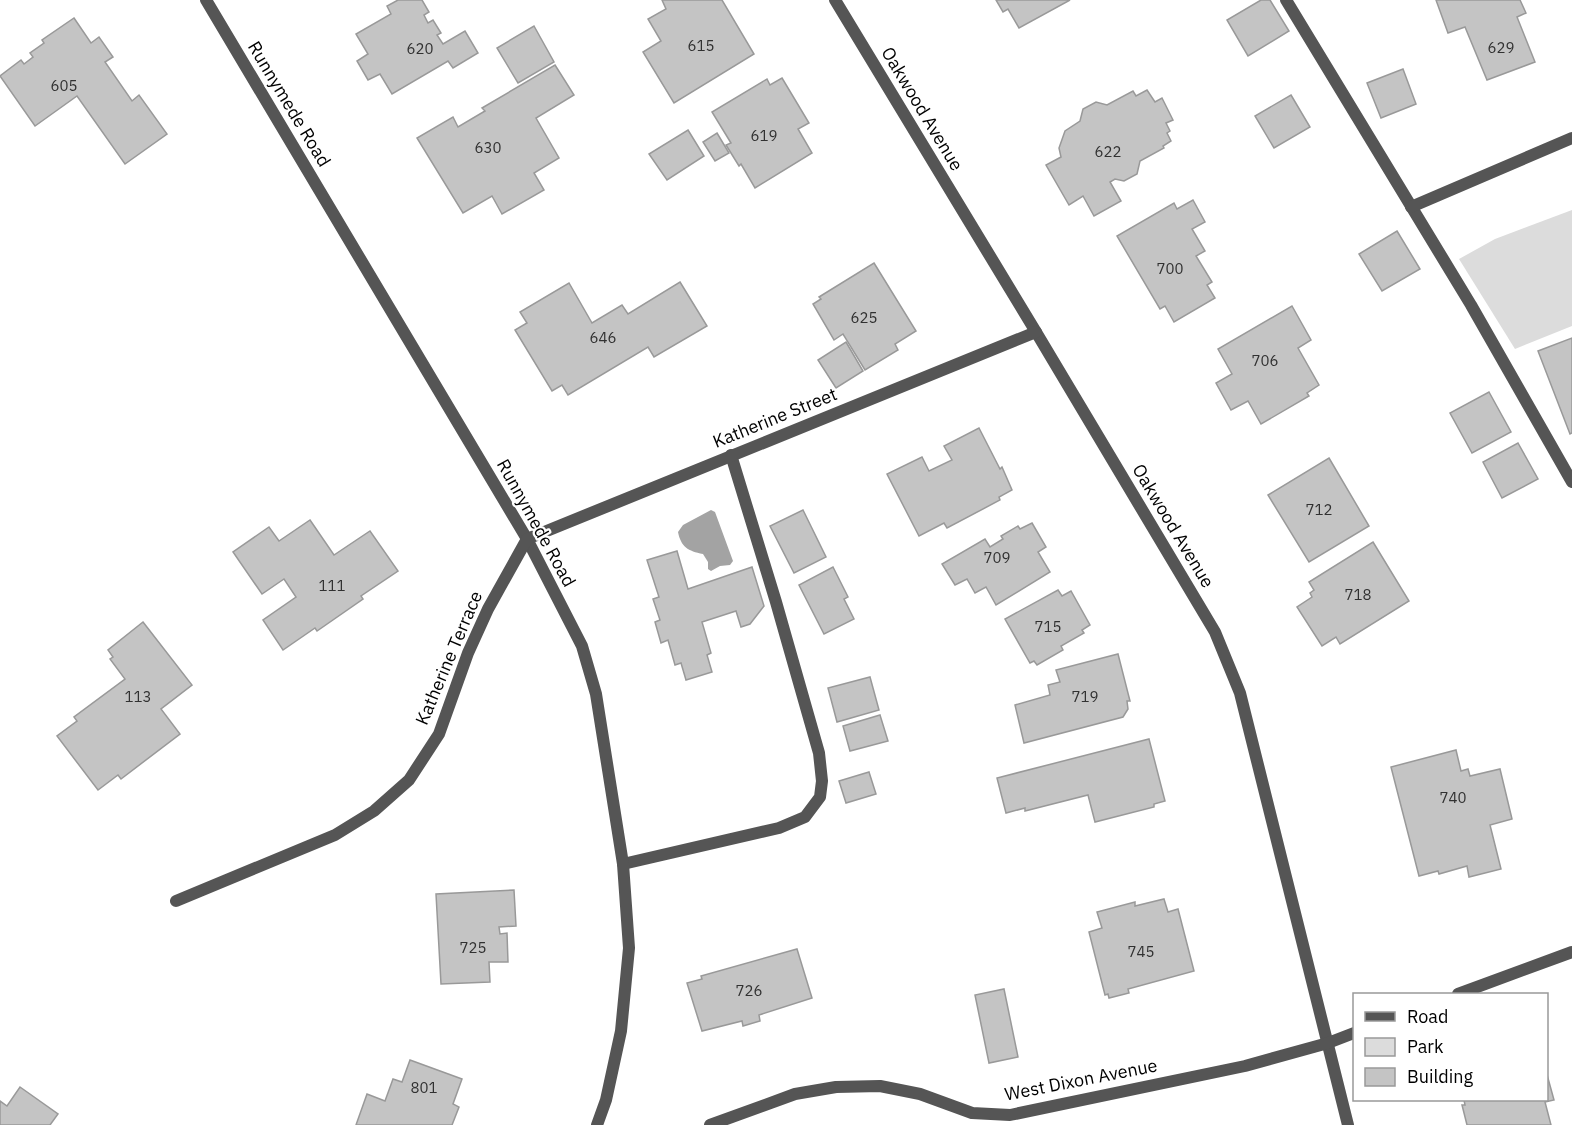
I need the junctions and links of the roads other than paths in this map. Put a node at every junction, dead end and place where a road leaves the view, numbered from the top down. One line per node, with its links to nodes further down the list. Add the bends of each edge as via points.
1 (206, 0): 9 (street, Runnymede Road)
2 (835, 0): 6 (street, Oakwood Avenue)
3 (1286, 0): 5 (street)
4 (1572, 138): 5 (street)
5 (1411, 207): 8 (street, via 1472,305)
6 (1036, 332): 7 (street, Katherine Street); 15 (street, Oakwood Avenue, via 1215,632 1240,693)
7 (731, 455): 9 (street, Katherine Street); 10 (street, via 819,753 820,797 805,817 779,828)
8 (1572, 482)
9 (527, 539): 10 (street, Runnymede Road, via 582,646 596,694); 11 (street, Katherine Terrace, via 468,652 439,734 409,780 374,811 335,835)
10 (623, 864): 16 (street, Runnymede Road, via 629,948 621,1031)
11 (176, 901)
12 (1572, 952): 13 (street)
13 (1461, 993)
14 (1353, 1033): 15 (street, West Dixon Avenue)
15 (1328, 1043): 17 (street, West Dixon Avenue, via 1245,1066 1010,1115 972,1113 920,1094 880,1086 836,1087 795,1094); 18 (street, Oakwood Avenue)
16 (597, 1125)
17 (710, 1125)
18 (1348, 1125)

